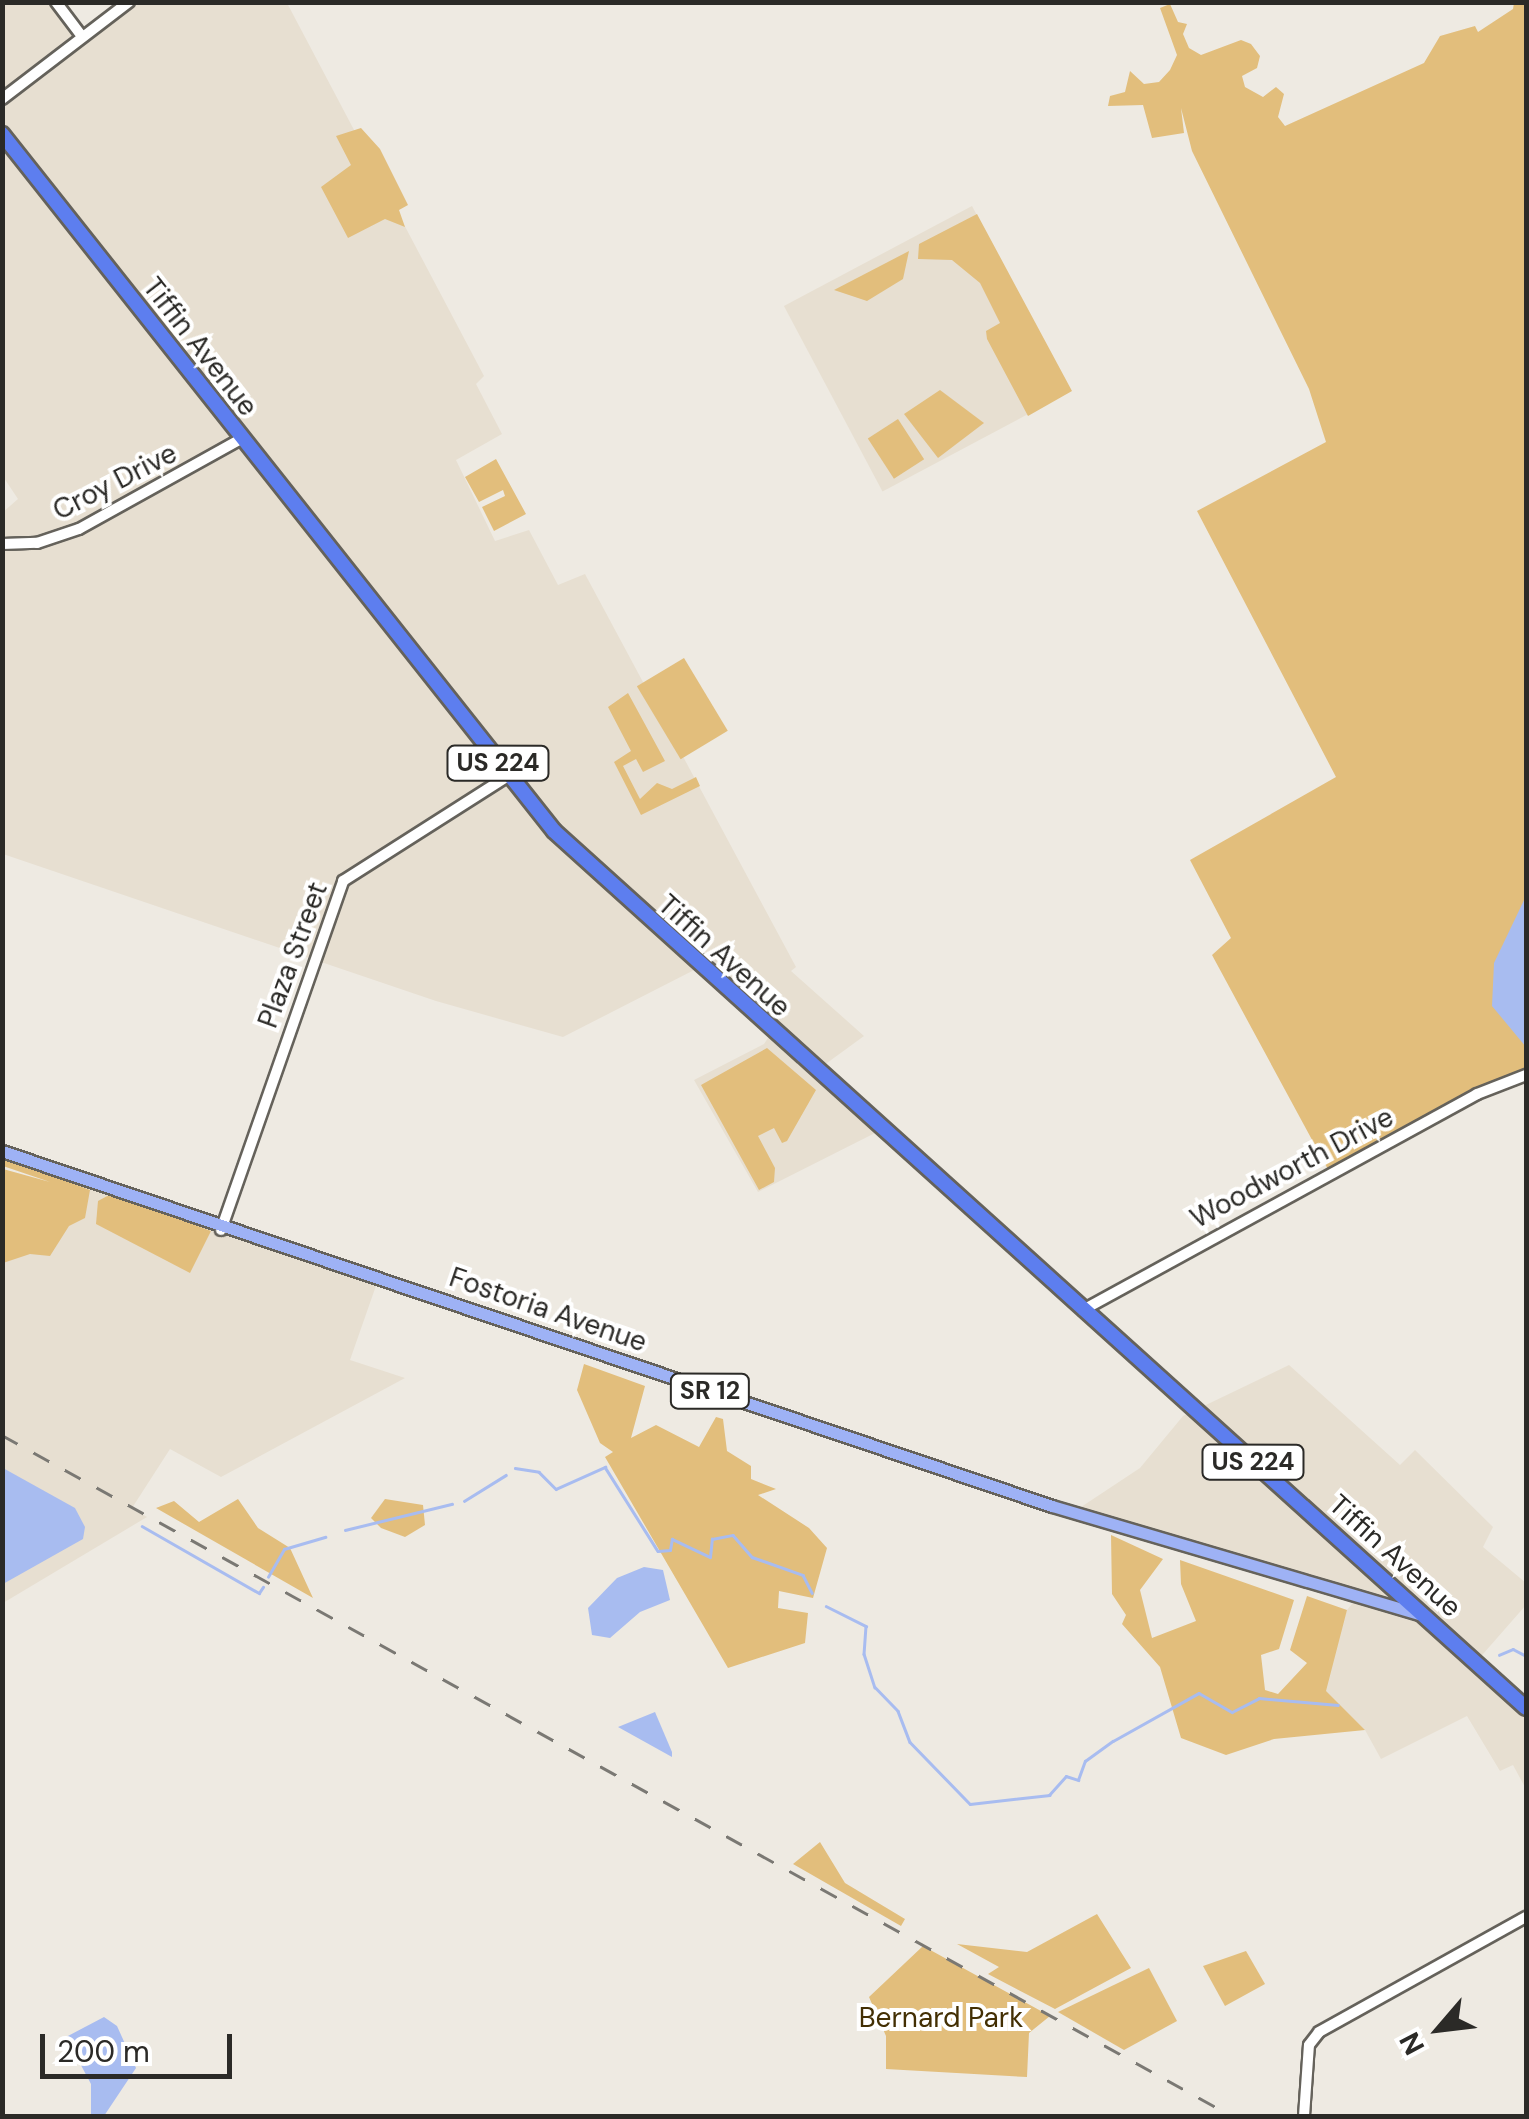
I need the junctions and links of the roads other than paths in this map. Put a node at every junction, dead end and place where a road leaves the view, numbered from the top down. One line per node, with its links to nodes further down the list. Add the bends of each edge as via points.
1 (56, 2): 3 (street)
2 (129, 2): 3 (street)
3 (81, 35): 4 (street)
4 (2, 99)
5 (2, 134): 6 (highway, Tiffin Avenue / US 224)
6 (241, 439): 7 (street, Croy Drive, via 79,529); 8 (highway, Tiffin Avenue / US 224)
7 (2, 544)
8 (508, 776): 11 (street, Plaza Street, via 342,880); 12 (highway, Tiffin Avenue / US 224, via 602,880)
9 (1526, 1074): 12 (street, Woodworth Drive, via 1477,1094)
10 (2, 1151): 11 (main road, Fostoria Avenue / SR 12)
11 (222, 1230): 13 (main road, Fostoria Avenue / SR 12, via 1052,1506)
12 (1083, 1310): 13 (highway, Tiffin Avenue / US 224)
13 (1424, 1615): 14 (highway, Tiffin Avenue / US 224)
14 (1526, 1708)
15 (1526, 1917): 16 (street, via 1327,2026 1309,2046)
16 (1304, 2116)

